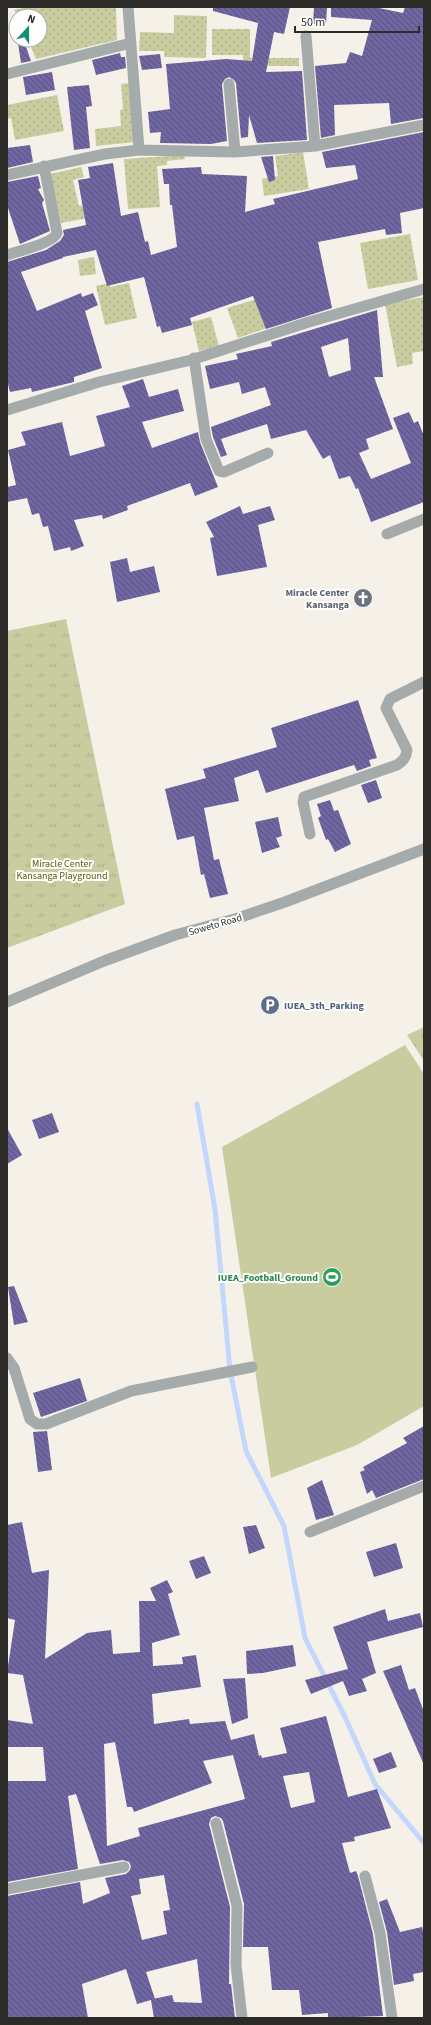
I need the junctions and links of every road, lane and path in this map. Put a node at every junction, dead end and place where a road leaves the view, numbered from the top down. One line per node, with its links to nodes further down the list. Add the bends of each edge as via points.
1 (128, 7): 3 (street)
2 (306, 36): 7 (street)
3 (131, 43): 4 (street); 8 (street)
4 (7, 74)
5 (229, 84): 9 (street)
6 (424, 125): 7 (street)
7 (315, 146): 9 (street)
8 (139, 150): 9 (street); 10 (street)
9 (235, 152)
10 (44, 166): 11 (street); 12 (street, via 58,233 49,241)
11 (7, 175)
12 (7, 255)
13 (424, 289): 14 (street)
14 (194, 358): 15 (street, via 99,382); 16 (street, via 206,438 220,470 224,472)
15 (7, 410)
16 (268, 453)
17 (424, 519): 18 (street)
18 (387, 534)
19 (424, 682): 20 (street, via 390,699 386,708 407,750 403,761 304,796)
20 (310, 834)
21 (424, 848): 22 (street, Soweto Road, via 285,902 175,935 104,961)
22 (7, 1002)
23 (7, 1358): 24 (street, via 14,1368 30,1419 36,1424 46,1424 131,1391)
24 (252, 1367)
25 (424, 1486): 26 (street)
26 (310, 1532)
27 (216, 1823): 31 (street, via 237,1906 236,1965)
28 (124, 1867): 30 (street)
29 (365, 1876): 32 (street, via 380,1933)
30 (7, 1889)
31 (242, 2018)
32 (392, 2018)

